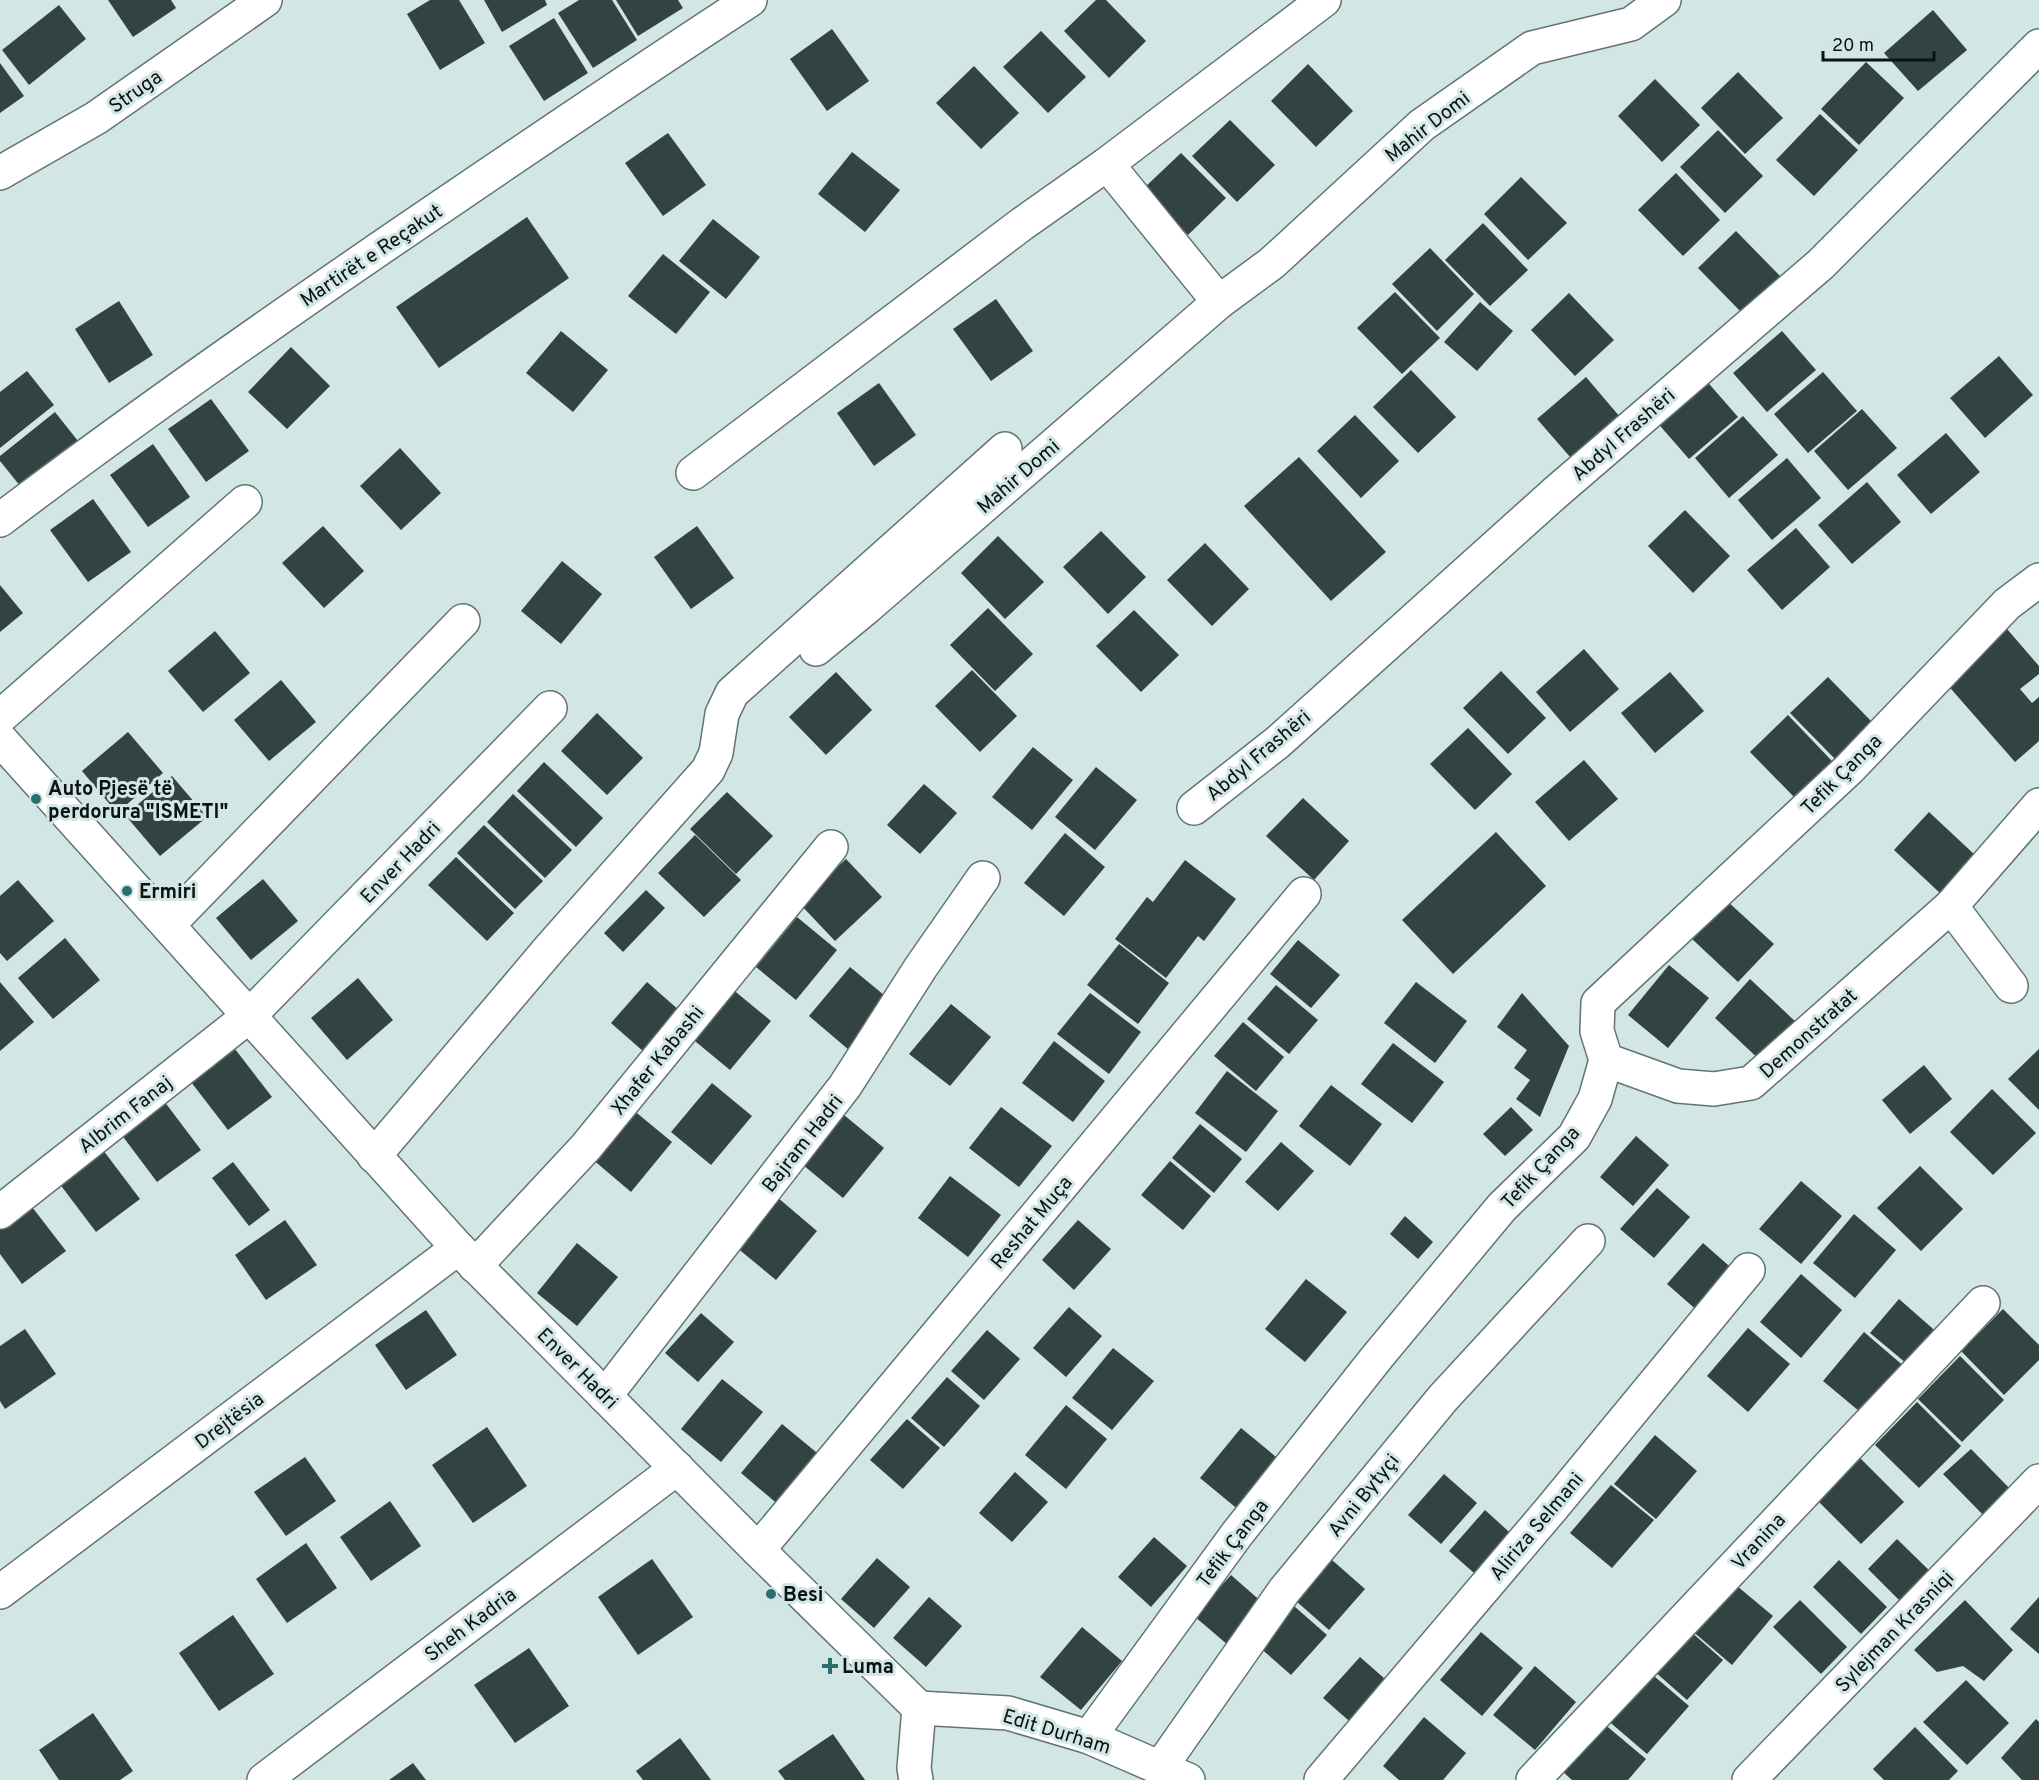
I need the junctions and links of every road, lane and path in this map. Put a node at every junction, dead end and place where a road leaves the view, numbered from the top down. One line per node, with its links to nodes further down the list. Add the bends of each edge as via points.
1 (265, 0): 7 (street, Struga, via 96,118)
2 (750, 0): 12 (street, Martirët e Reçakut, via 349,269)
3 (1324, 0): 6 (street)
4 (1664, 0): 8 (street, Mahir Domi, via 1631,24 1532,48 1422,125 1272,263)
5 (2039, 46): 20 (street, Abdyl Frashëri, via 1821,264 1555,493 1278,742)
6 (1107, 164): 8 (street); 10 (street)
7 (0, 173)
8 (1219, 302): 15 (street, Mahir Domi)
9 (1005, 449): 29 (street, via 732,693 722,714 716,753 708,770)
10 (693, 473)
11 (244, 502): 17 (street)
12 (0, 520)
13 (2039, 580): 28 (street, Tefik Çanga, via 2007,604 1849,769 1598,1003 1597,1031)
14 (462, 621): 25 (street)
15 (816, 649)
16 (550, 708): 27 (street, Enver Hadri)
17 (0, 717)
18 (0, 739): 25 (street, Enver Hadri)
19 (2039, 805): 24 (street, Demonstratat)
20 (1194, 808)
21 (831, 847): 32 (street, Xhafer Kabashi, via 586,1147)
22 (983, 878): 35 (street, Bajram Hadri, via 845,1086)
23 (1304, 894): 38 (street, Reshat Muça)
24 (1951, 906): 26 (street); 28 (street, Demonstratat, via 1750,1083 1714,1089 1678,1086)
25 (168, 925): 27 (street, Enver Hadri)
26 (2011, 986)
27 (249, 1016): 29 (street, Enver Hadri); 30 (street, Albrim Fanaj)
28 (1606, 1060): 41 (street, Tefik Çanga, via 1595,1099 1574,1137 1502,1208 1378,1356 1236,1534)
29 (374, 1156): 32 (street, Enver Hadri)
30 (0, 1212)
31 (1588, 1241): 42 (street, Avni Bytyçi, via 1443,1398 1284,1592)
32 (467, 1257): 35 (street, Enver Hadri); 39 (street, Drejtësia)
33 (1748, 1270): 45 (street, Aliriza Selmani)
34 (1983, 1303): 46 (street, Vranina)
35 (605, 1396): 36 (street, Enver Hadri)
36 (677, 1468): 38 (street, Enver Hadri); 43 (street, Sheh Kadria)
37 (2039, 1481): 47 (street, Sylejman Krasniqi)
38 (758, 1550): 40 (street, Enver Hadri)
39 (0, 1592)
40 (919, 1708): 41 (street, Edit Durham, via 1008,1713); 44 (street)
41 (1089, 1737): 42 (street, Edit Durham)
42 (1174, 1774)
43 (264, 1780)
44 (916, 1780)
45 (1322, 1780)
46 (1533, 1780)
47 (1749, 1780)

